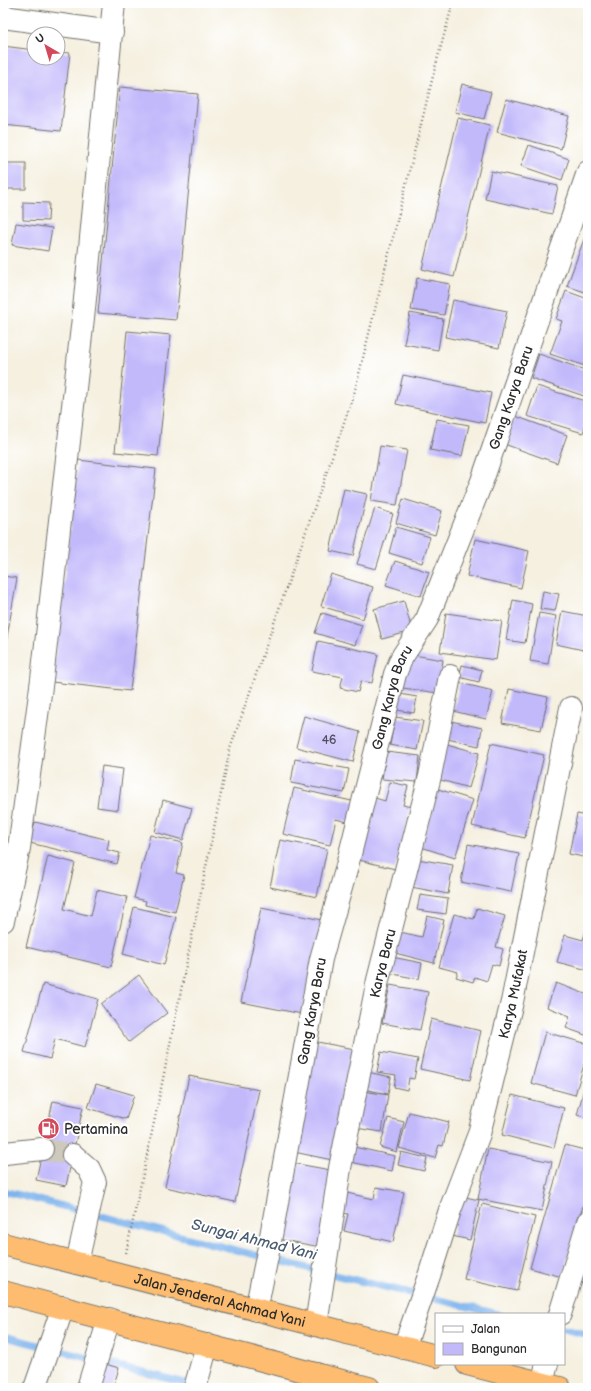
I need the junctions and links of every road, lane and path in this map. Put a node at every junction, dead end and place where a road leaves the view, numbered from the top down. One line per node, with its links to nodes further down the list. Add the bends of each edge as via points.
1 (114, 3): 4 (street)
2 (454, 3): 13 (path, via 436,64 354,394 230,749)
3 (3, 17): 4 (street)
4 (112, 32): 8 (street, via 84,310 42,679 19,848)
5 (588, 172): 18 (street, Gang Karya Baru, via 482,481 427,619 402,657 395,674 321,959)
6 (450, 676): 21 (street, Karya Baru, via 430,776 378,980 340,1168)
7 (570, 708): 23 (street, Karya Mufakat, via 512,1002 479,1134 450,1210)
8 (3, 921)
9 (42, 1150): 10 (street)
10 (3, 1154)
11 (73, 1155): 15 (street, via 89,1169 95,1182)
12 (588, 1222): 19 (street)
13 (132, 1229)
14 (3, 1244): 15 (highway, Jalan Jenderal Achmad Yani)
15 (77, 1262): 18 (highway, Jalan Jenderal Achmad Yani)
16 (3, 1292): 17 (highway)
17 (63, 1308): 20 (highway); 28 (street)
18 (256, 1310): 21 (highway, Jalan Jenderal Achmad Yani)
19 (560, 1313)
20 (109, 1319): 22 (highway); 30 (street)
21 (316, 1325): 23 (highway, Jalan Jenderal Achmad Yani)
22 (207, 1345): 26 (street); 29 (highway)
23 (404, 1348): 24 (highway, Jalan Jenderal Achmad Yani)
24 (435, 1356)
25 (473, 1365): 27 (highway)
26 (198, 1378)
27 (550, 1378)
28 (38, 1380)
29 (314, 1381): 31 (highway)
30 (89, 1386)
31 (369, 1388)

